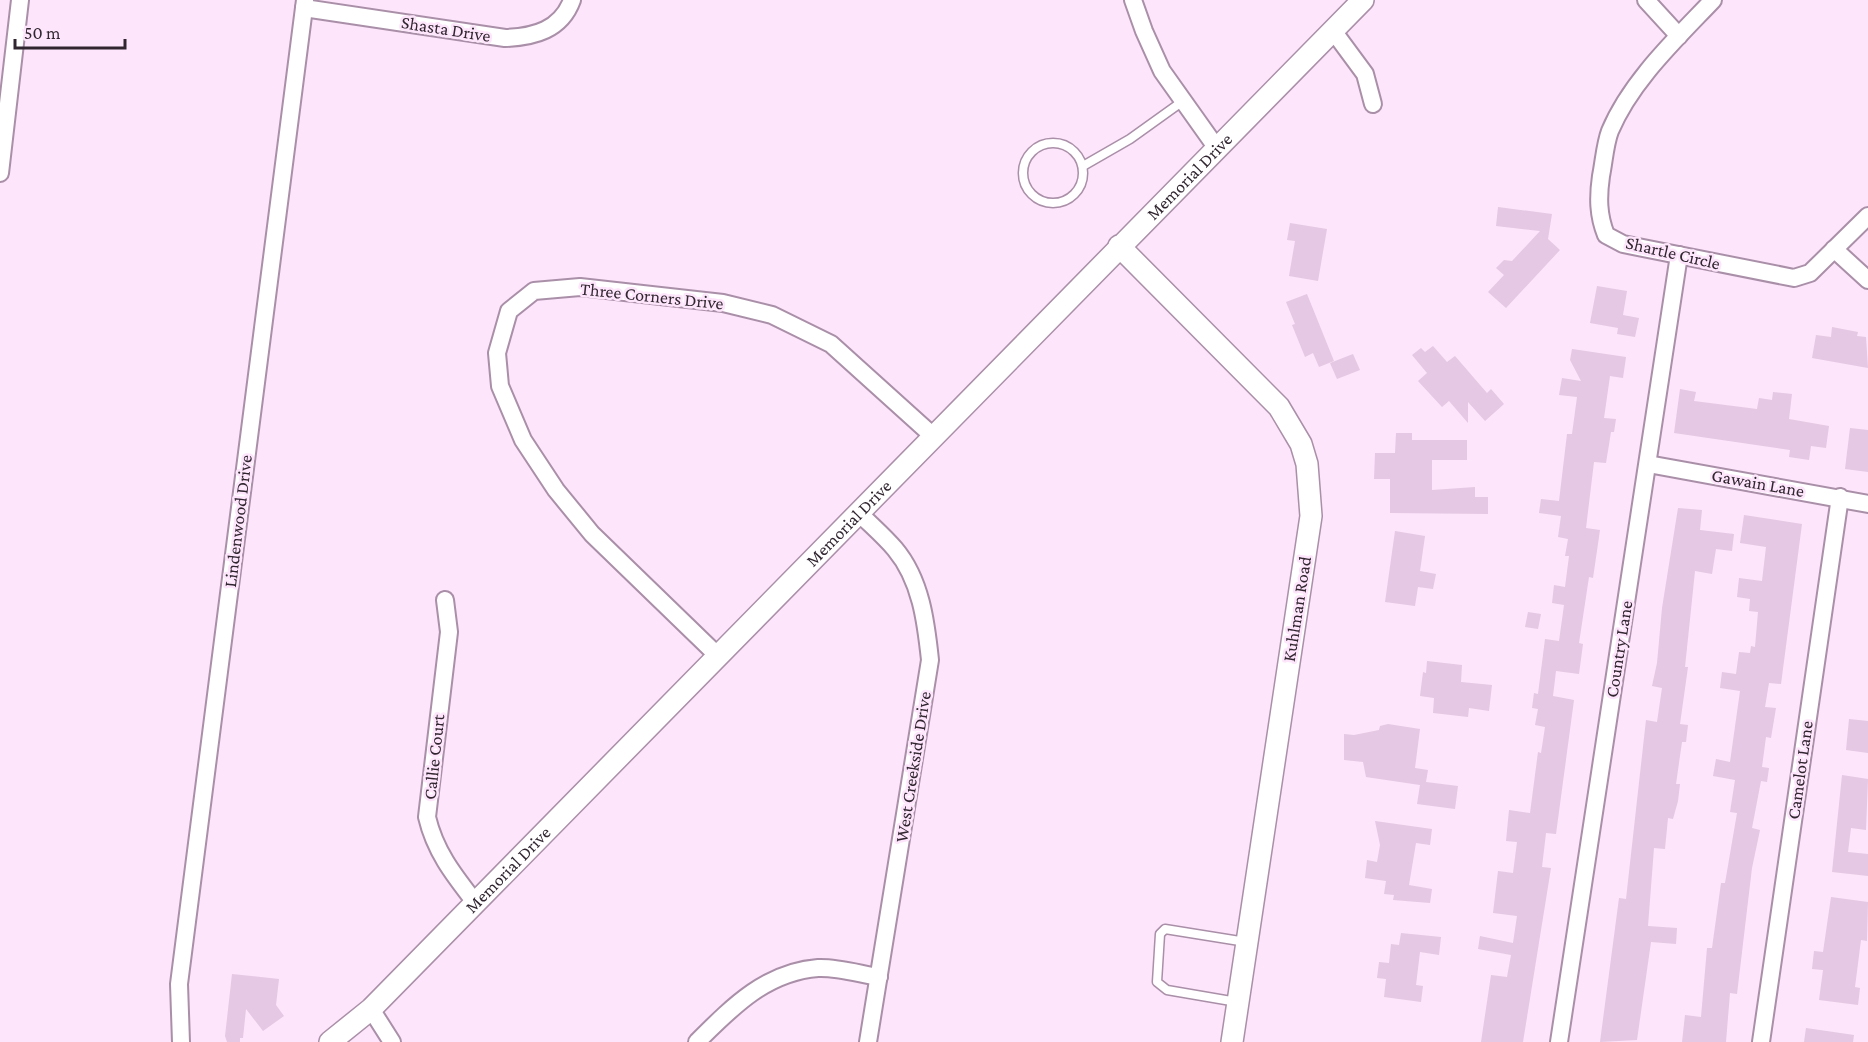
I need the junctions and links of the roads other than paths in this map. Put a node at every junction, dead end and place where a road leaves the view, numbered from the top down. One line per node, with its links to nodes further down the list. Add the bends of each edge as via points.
1 (20, 0): 10 (street)
2 (572, 0): 7 (street, Shasta Drive, via 567,12 553,25 531,38 505,38)
3 (1133, 0): 11 (street, via 1162,71)
4 (1363, 0): 8 (street, Memorial Drive)
5 (1646, 0): 9 (street)
6 (1713, 0): 9 (street, Shartle Circle)
7 (304, 4): 33 (street, Lindenwood Drive, via 179,984)
8 (1334, 32): 12 (street, via 1365,74); 13 (street, Memorial Drive)
9 (1678, 36): 19 (street, Shartle Circle, via 1623,103 1609,133 1599,219 1606,235 1623,244)
10 (5, 78): 15 (street)
11 (1183, 101): 13 (street); 14 (lane)
12 (1373, 104)
13 (1216, 147): 17 (street, Memorial Drive)
14 (1083, 166): 14 (lane, via 1073,149 1064,144 1045,143 1036,147 1024,162 1024,182 1036,198 1056,203 1075,195 1081,186)
15 (0, 173)
16 (1868, 216): 18 (street, Shartle Circle)
17 (1119, 246): 21 (street, Memorial Drive); 29 (street, Kuhlman Road, via 1279,407 1301,444 1307,464 1311,516)
18 (1834, 249): 19 (street, Shartle Circle, via 1810,273 1794,278); 20 (street)
19 (1679, 255): 22 (street, Country Lane)
20 (1868, 280)
21 (933, 436): 25 (street, Memorial Drive); 27 (street, Three Corners Drive, via 831,344 772,315 723,303 580,286 534,291 509,311 497,353 500,386 523,440 592,534)
22 (1648, 464): 23 (street, Gawain Lane); 39 (street, Country Lane)
23 (1840, 497): 24 (street, Gawain Lane); 40 (street, Camelot Lane)
24 (1868, 504)
25 (859, 513): 27 (street, Memorial Drive); 30 (street, West Creekside Drive, via 897,551 917,588 930,660)
26 (445, 600): 28 (street, Callie Court, via 448,632 428,817 440,856)
27 (717, 655): 28 (street, Memorial Drive)
28 (474, 901): 32 (street, Memorial Drive)
29 (1247, 942): 31 (street, Kuhlman Road); 31 (lane, via 1165,929 1160,934 1157,981 1167,990)
30 (879, 977): 36 (street, via 820,968 784,975 757,988); 37 (street, West Creekside Drive)
31 (1238, 1002): 38 (street, Kuhlman Road)
32 (371, 1009): 34 (street, Memorial Drive); 35 (street)
33 (181, 1042)
34 (330, 1042)
35 (393, 1042)
36 (697, 1042)
37 (868, 1042)
38 (1232, 1042)
39 (1559, 1042)
40 (1761, 1042)

